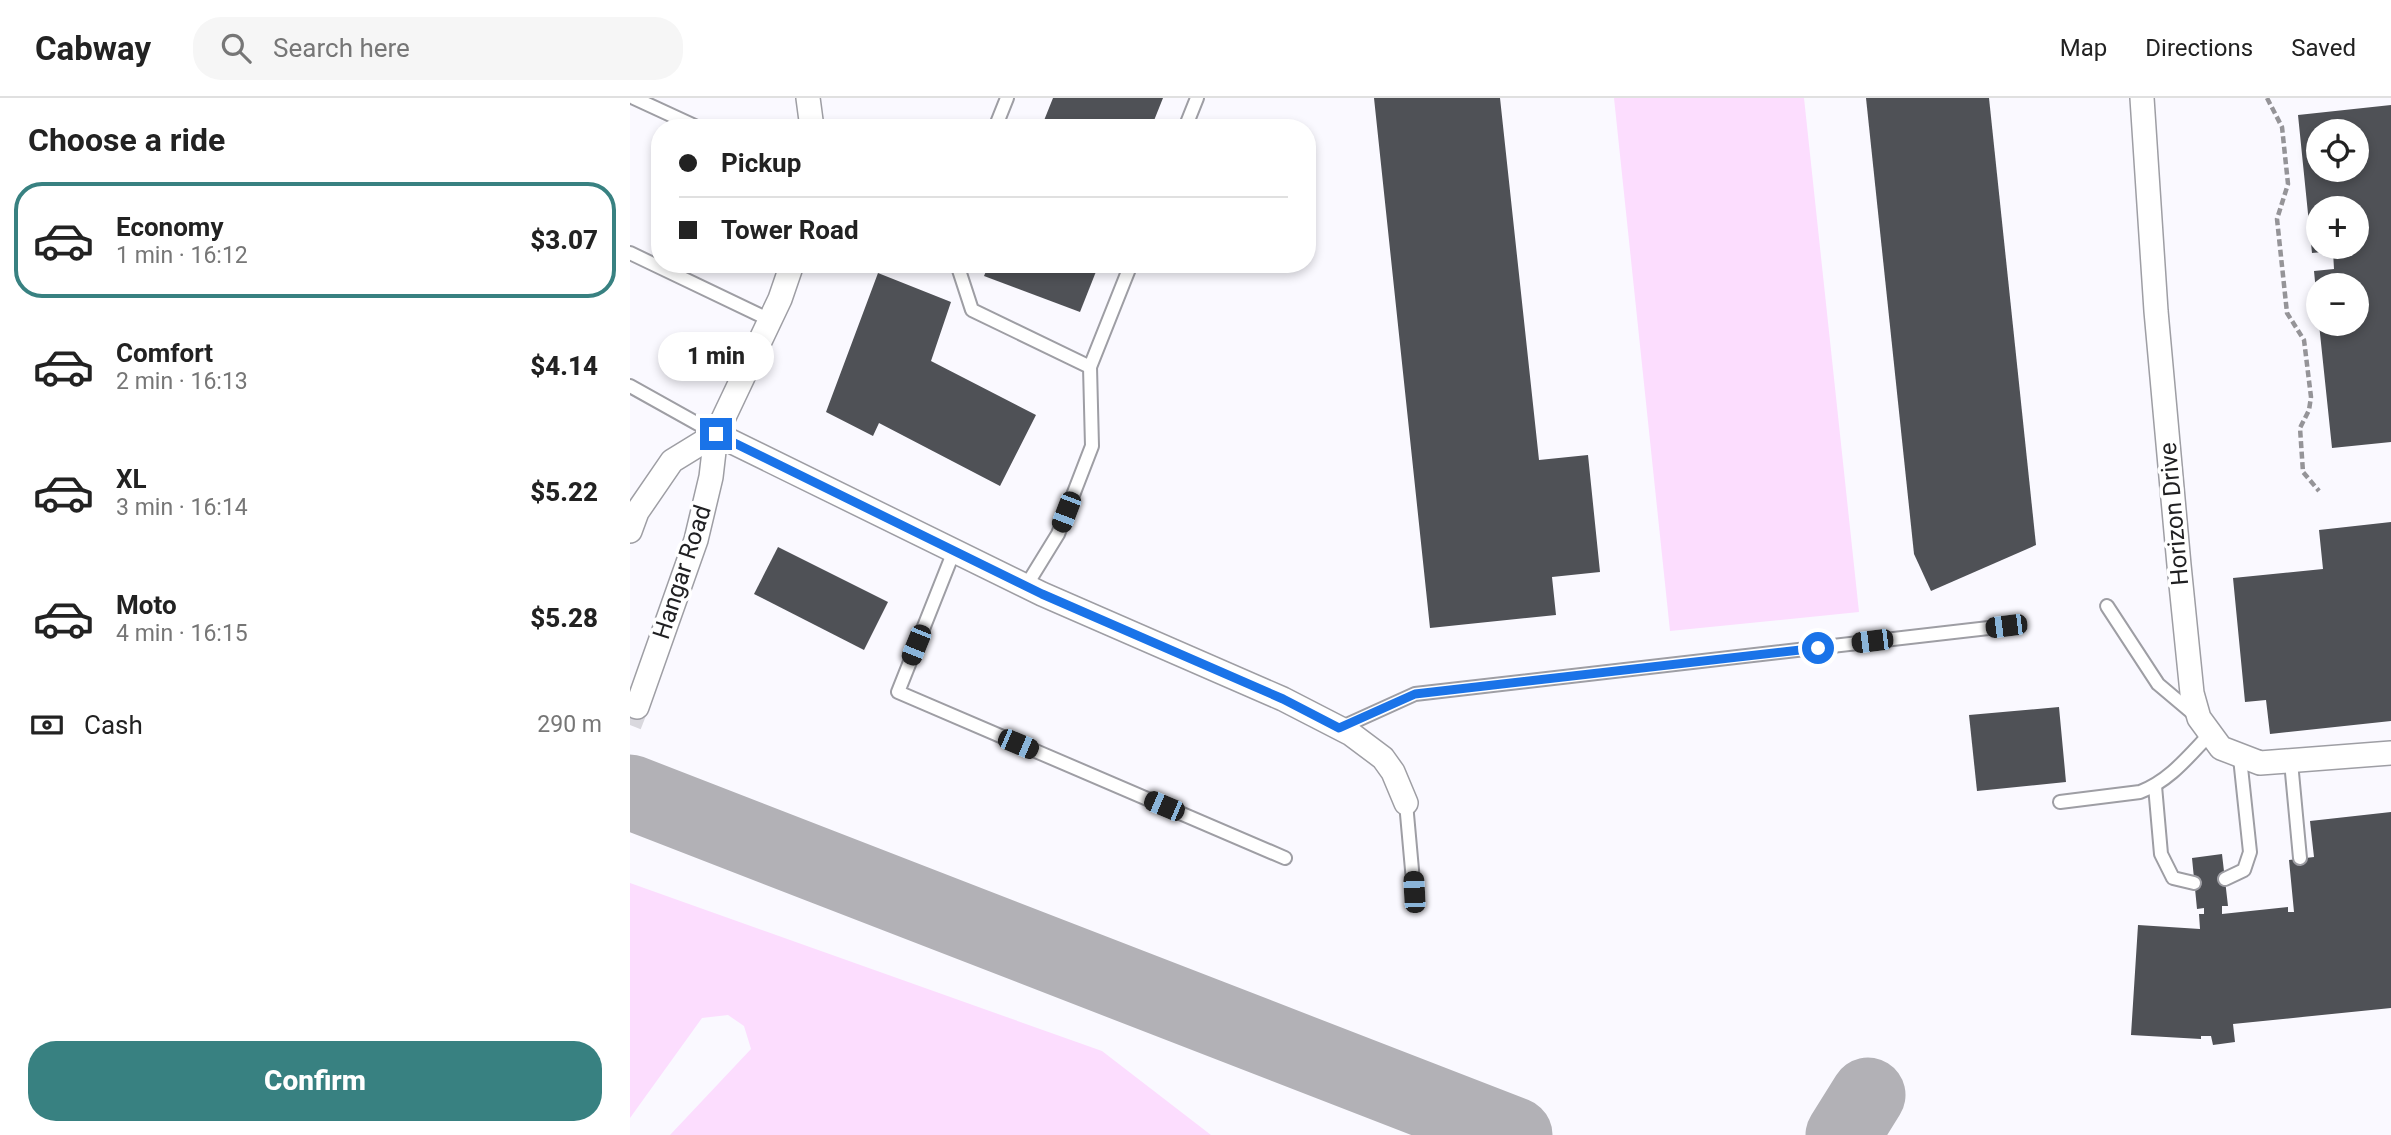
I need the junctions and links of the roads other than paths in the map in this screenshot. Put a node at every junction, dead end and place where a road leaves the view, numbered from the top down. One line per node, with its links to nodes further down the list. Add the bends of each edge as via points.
1 (634, 98): 6 (lane)
2 (808, 98): 7 (street)
3 (1007, 98): 8 (lane)
4 (1197, 98): 9 (lane)
5 (2142, 98): 26 (street, Horizon Drive, via 2179,565 2192,693)
6 (680, 119)
7 (811, 119)
8 (999, 119)
9 (1189, 119)
10 (630, 253): 11 (lane)
11 (651, 263)
12 (672, 273): 16 (lane)
13 (788, 273): 16 (street, Hangar Road)
14 (960, 273): 17 (lane, via 972,310)
15 (1127, 273): 17 (lane)
16 (770, 320): 19 (street, Hangar Road)
17 (1090, 367): 22 (lane, via 1092,446 1058,534)
18 (630, 386): 19 (lane)
19 (716, 434): 20 (street, via 672,461 637,512); 21 (street); 25 (street, Hangar Road, via 696,540)
20 (630, 531)
21 (954, 551): 22 (street); 35 (lane, via 898,692)
22 (1026, 586): 27 (street)
23 (2107, 606): 26 (lane, via 2158,684)
24 (2006, 626): 27 (lane, via 1415,694)
25 (637, 707)
26 (2204, 726): 29 (street, via 2221,748); 31 (lane)
27 (1339, 728): 33 (street, via 1383,758)
28 (2391, 753): 30 (street)
29 (2240, 758): 30 (street); 36 (lane, via 2250,852 2244,870)
30 (2291, 762): 34 (lane)
31 (2155, 786): 32 (lane, via 2140,793); 37 (lane, via 2163,862 2173,878)
32 (2060, 802)
33 (1406, 803): 38 (lane)
34 (2300, 858)
35 (1285, 859)
36 (2225, 879)
37 (2194, 883)
38 (1414, 892)

